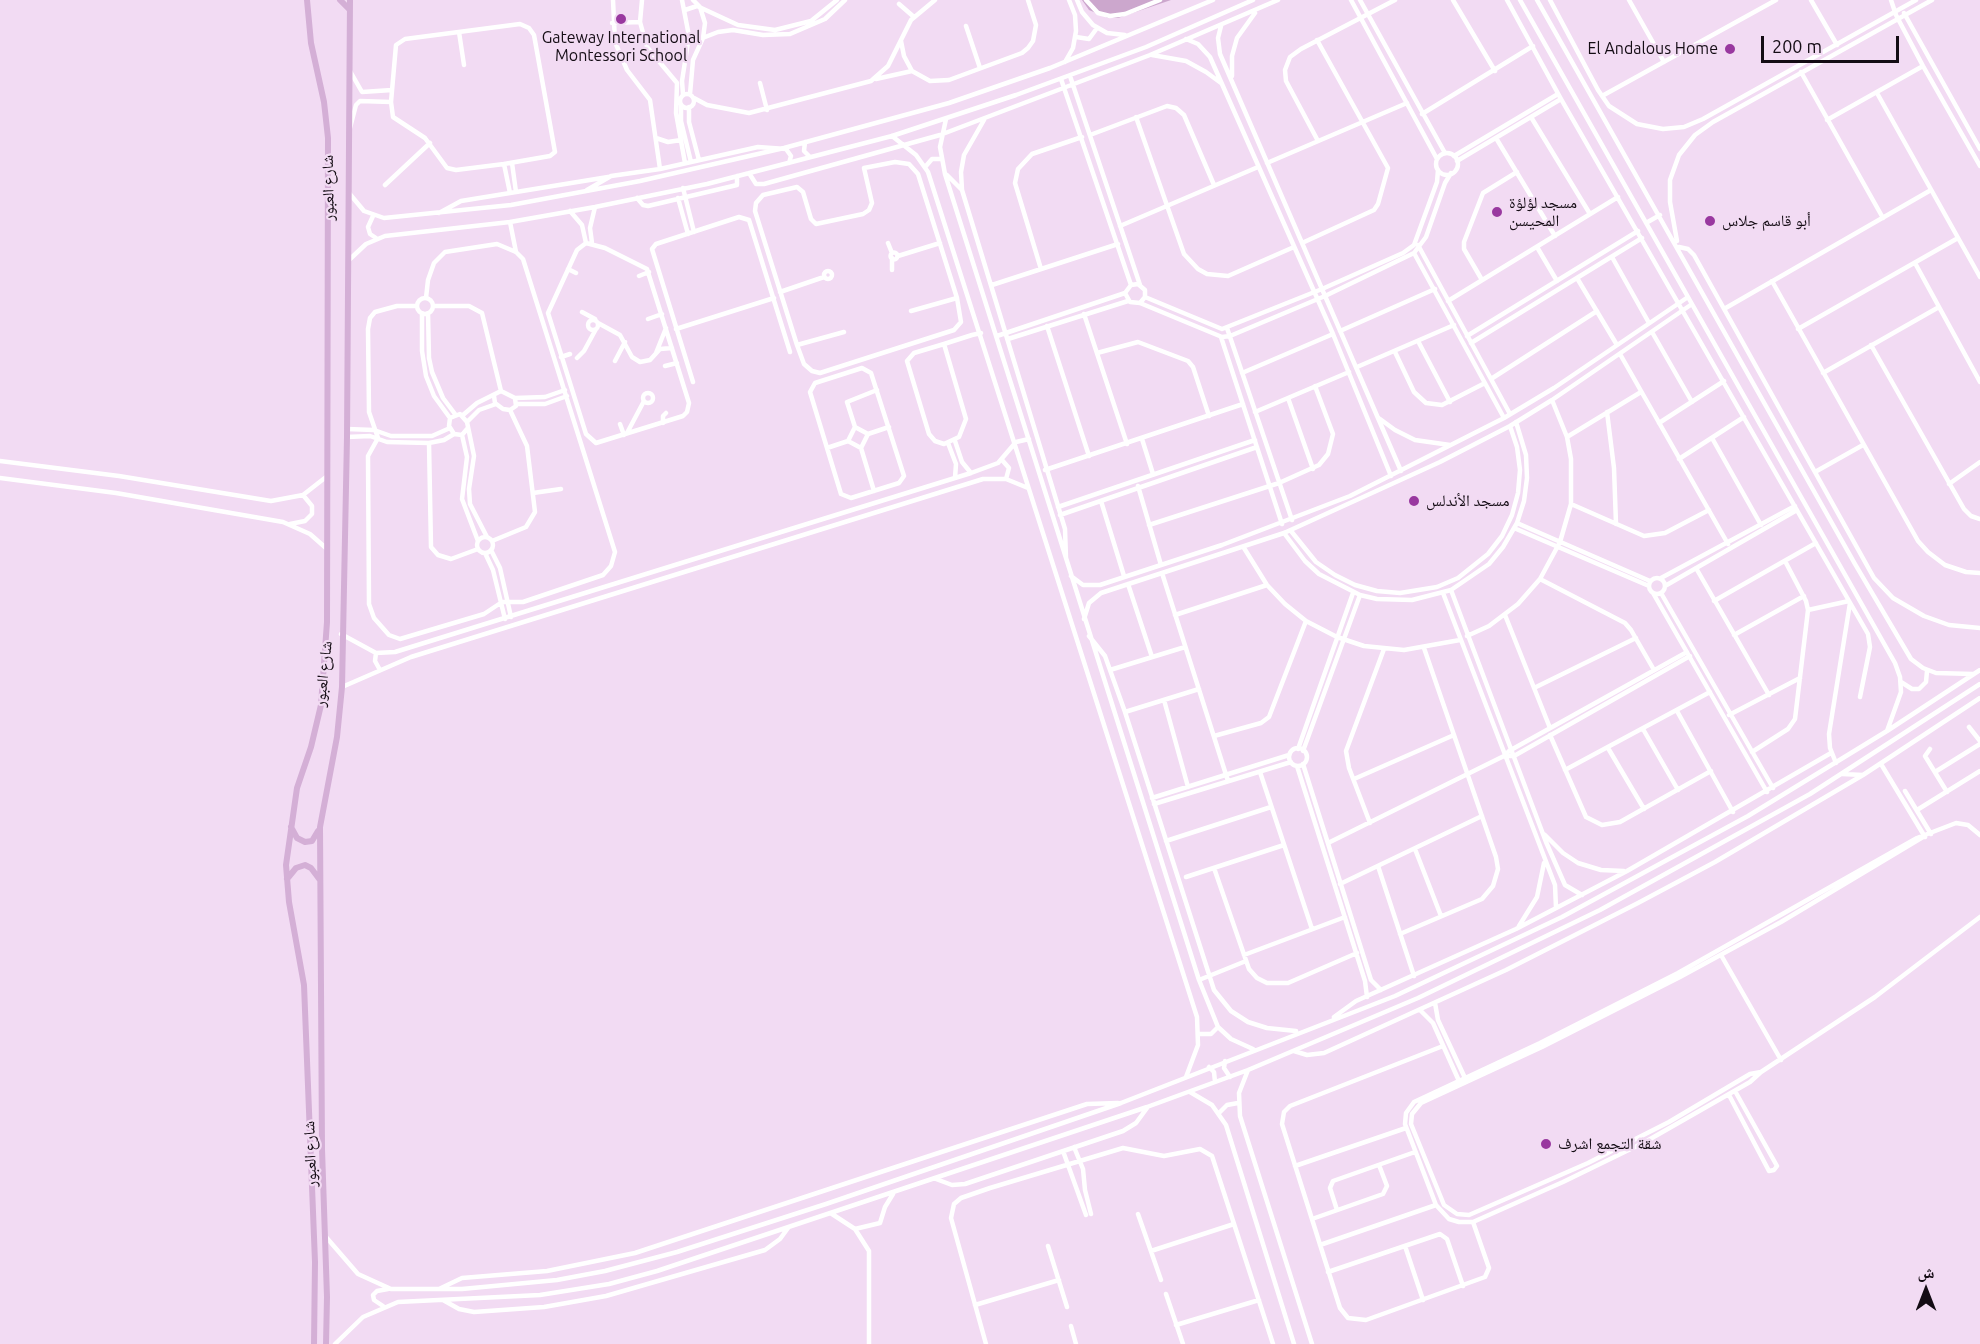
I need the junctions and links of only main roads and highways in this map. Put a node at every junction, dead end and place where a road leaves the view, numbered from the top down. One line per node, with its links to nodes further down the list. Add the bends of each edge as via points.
1 (314, 0): 4 (main road)
2 (340, 0): 5 (main road)
3 (350, 0): 5 (main road, شارع العبور)
4 (307, 2): 7 (main road, شارع العبور, via 328,138 328,549 323,690 315,733 297,788)
5 (350, 9): 6 (main road, شارع العبور, via 342,687)
6 (320, 826): 7 (main road, via 315,838 308,842 297,838); 9 (main road, شارع العبور)
7 (291, 827): 8 (main road, شارع العبور)
8 (287, 879): 9 (main road, via 296,868 305,865); 10 (main road, شارع العبور, via 304,985 315,1262)
9 (320, 881): 11 (main road, شارع العبور)
10 (314, 1344)
11 (326, 1344)

